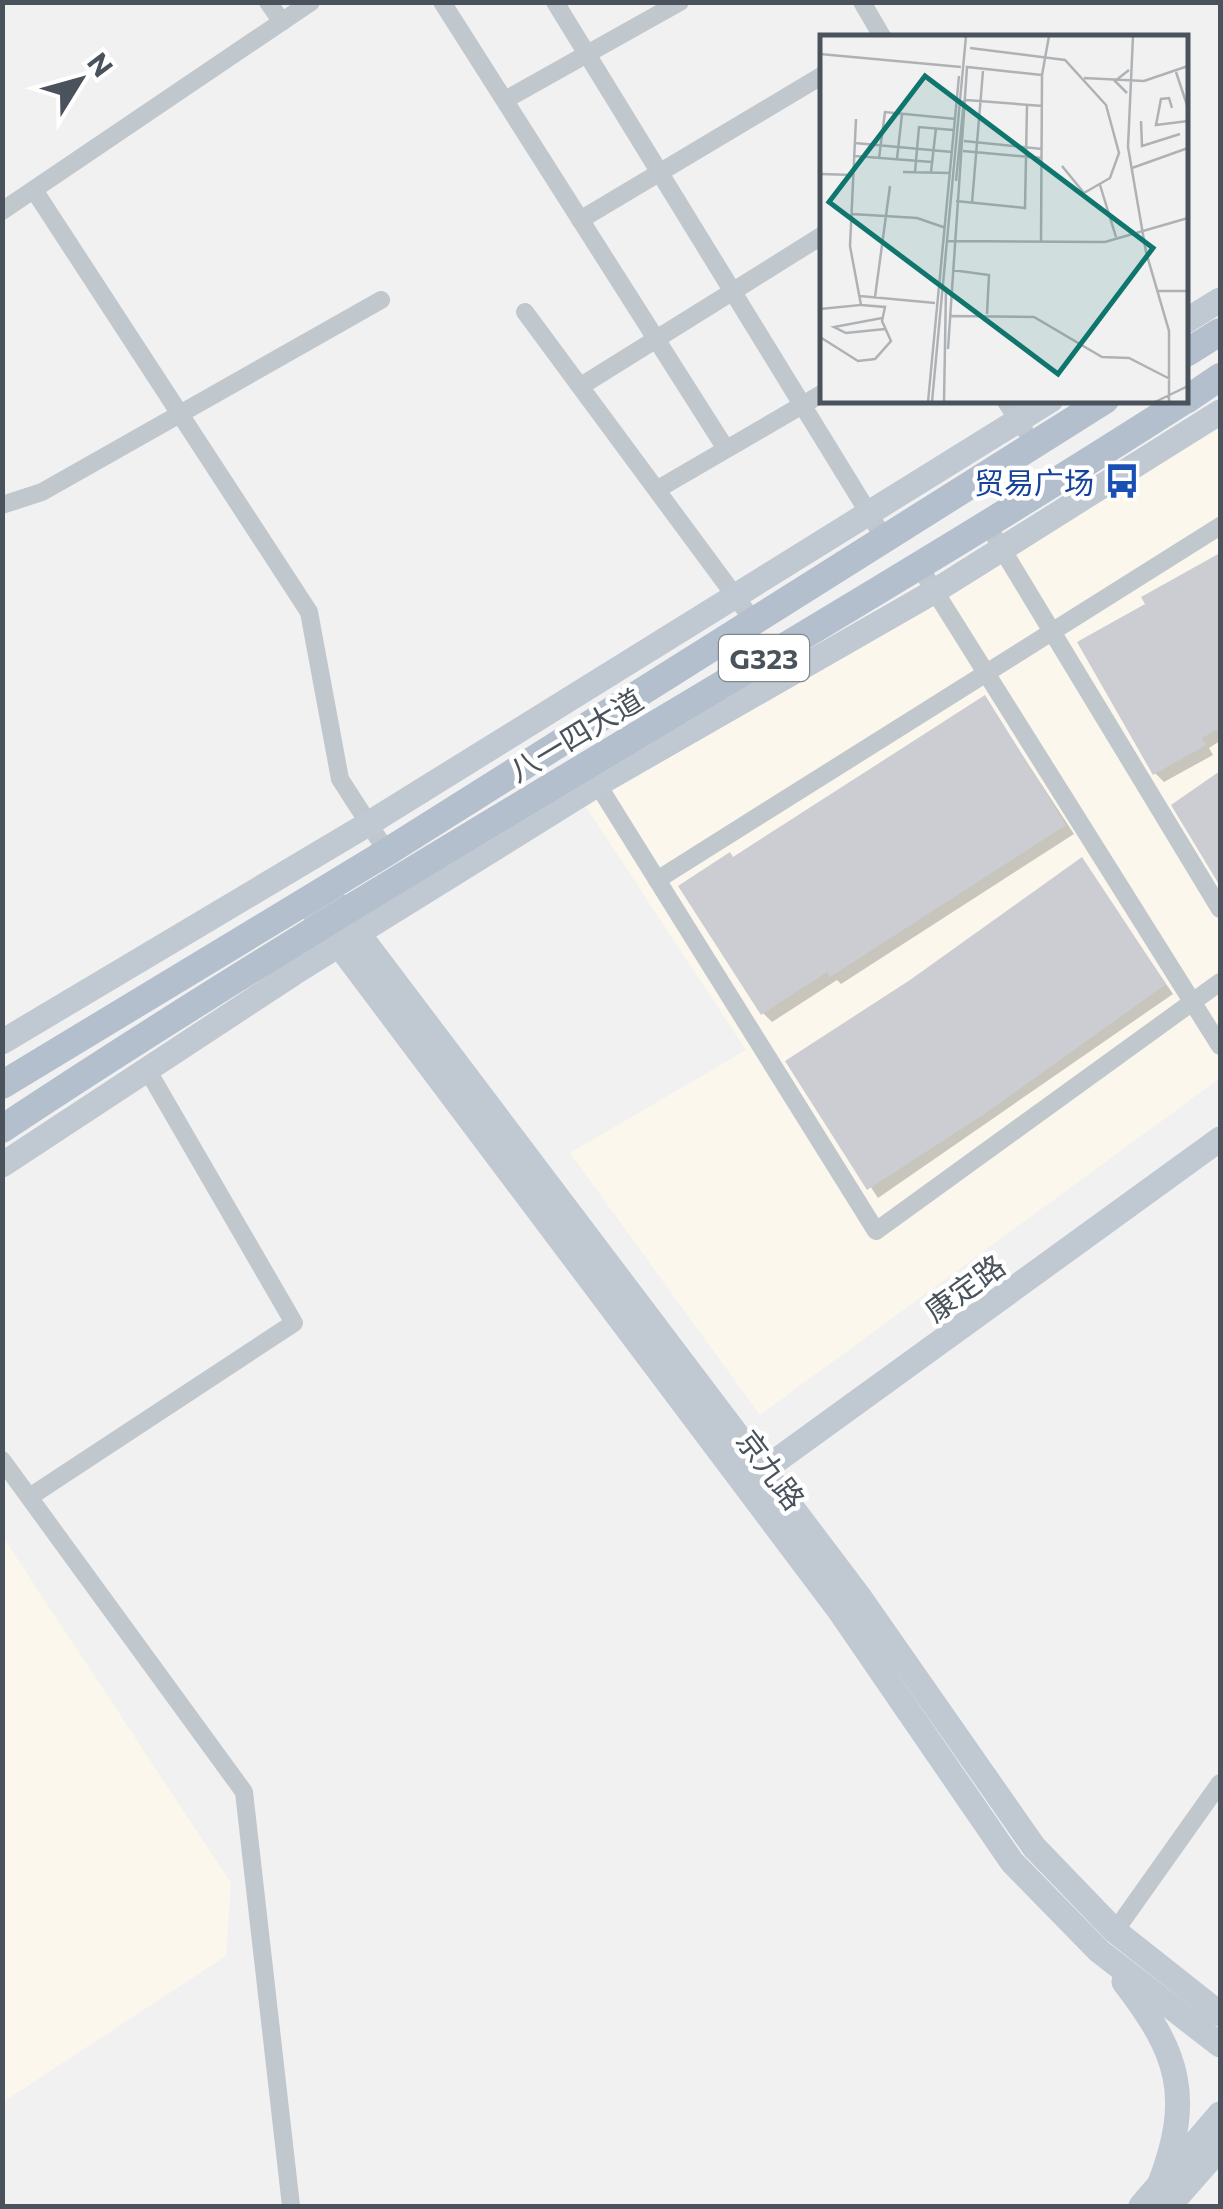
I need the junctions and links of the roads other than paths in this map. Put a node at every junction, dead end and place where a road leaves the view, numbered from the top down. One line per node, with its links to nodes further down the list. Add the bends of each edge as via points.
1 (268, 2): 7 (street)
2 (311, 2): 7 (street)
3 (442, 2): 11 (street)
4 (554, 2): 9 (street)
5 (680, 2): 9 (street)
6 (862, 2): 8 (street)
7 (282, 22): 13 (street)
8 (881, 35)
9 (587, 55): 11 (street); 12 (street)
10 (820, 77): 12 (street)
11 (504, 100): 15 (street)
12 (659, 172): 15 (street); 17 (street)
13 (34, 190): 14 (street); 35 (street)
14 (2, 211)
15 (580, 220): 23 (street)
16 (820, 237): 17 (street)
17 (732, 292): 23 (street); 32 (street)
18 (381, 300): 35 (street)
19 (1220, 300): 21 (street)
20 (525, 312): 26 (street)
21 (1188, 320)
22 (1220, 332): 24 (main road)
23 (656, 339): 26 (street); 37 (street)
24 (1188, 351)
25 (1220, 377): 28 (main road, 八一四大道 / G323)
26 (580, 386): 38 (street)
27 (820, 395): 32 (street)
28 (1188, 398)
29 (1043, 402): 33 (street)
30 (1102, 402): 36 (main road, 八一四大道 / G323)
31 (1182, 402): 41 (main road, 八一四大道 / G323)
32 (802, 405): 37 (street); 40 (street)
33 (1011, 410): 36 (street); 40 (street)
34 (1220, 412): 43 (street)
35 (184, 414): 39 (street, via 42,492); 50 (street, via 310,612 340,779)
36 (1035, 445): 40 (main road, 八一四大道 / G323)
37 (726, 449): 38 (street)
38 (658, 489): 46 (street)
39 (2, 505)
40 (877, 526): 46 (main road, 八一四大道 / G323)
41 (988, 526): 43 (street); 44 (main road, 八一四大道 / G323)
42 (1220, 526): 47 (street)
43 (1003, 550): 45 (street); 47 (street)
44 (920, 566): 45 (street); 49 (main road, 八一四大道 / G323)
45 (935, 592): 48 (street); 49 (street)
46 (743, 608): 50 (street); 51 (main road, 八一四大道 / G323)
47 (1053, 631): 48 (street); 54 (street)
48 (986, 673): 52 (street); 57 (street)
49 (591, 774): 52 (street); 55 (main road, 八一四大道 / G323)
50 (368, 824): 51 (street); 58 (street)
51 (387, 852): 53 (main road, 八一四大道 / G323)
52 (657, 880): 57 (street, via 876,1231)
53 (315, 893): 55 (street, 京九路); 61 (main road, 八一四大道)
54 (1220, 909)
55 (340, 931): 60 (street); 62 (main road, 八一四大道); 66 (street, 京九路)
56 (1220, 982): 57 (street)
57 (1192, 1002): 59 (street)
58 (2, 1042)
59 (1220, 1046)
60 (148, 1071): 64 (street); 67 (street, via 294,1323)
61 (2, 1084)
62 (2, 1130)
63 (1220, 1140): 66 (street, 康定路)
64 (2, 1165)
65 (2, 1460): 67 (street)
66 (753, 1478): 69 (street, 京九路, via 858,1595 1034,1847); 70 (street, 京九路, via 1012,1862)
67 (30, 1496): 76 (street, via 244,1792)
68 (1220, 1784): 69 (street)
69 (1116, 1930): 71 (street, 京九路)
70 (1099, 1951): 72 (street, 京九路); 75 (street, via 1143,2006 1178,2075 1180,2111)
71 (1220, 2014)
72 (1220, 2044)
73 (1220, 2114): 75 (street)
74 (1214, 2157): 75 (street)
75 (1164, 2195): 77 (street)
76 (291, 2206)
77 (1141, 2206)

